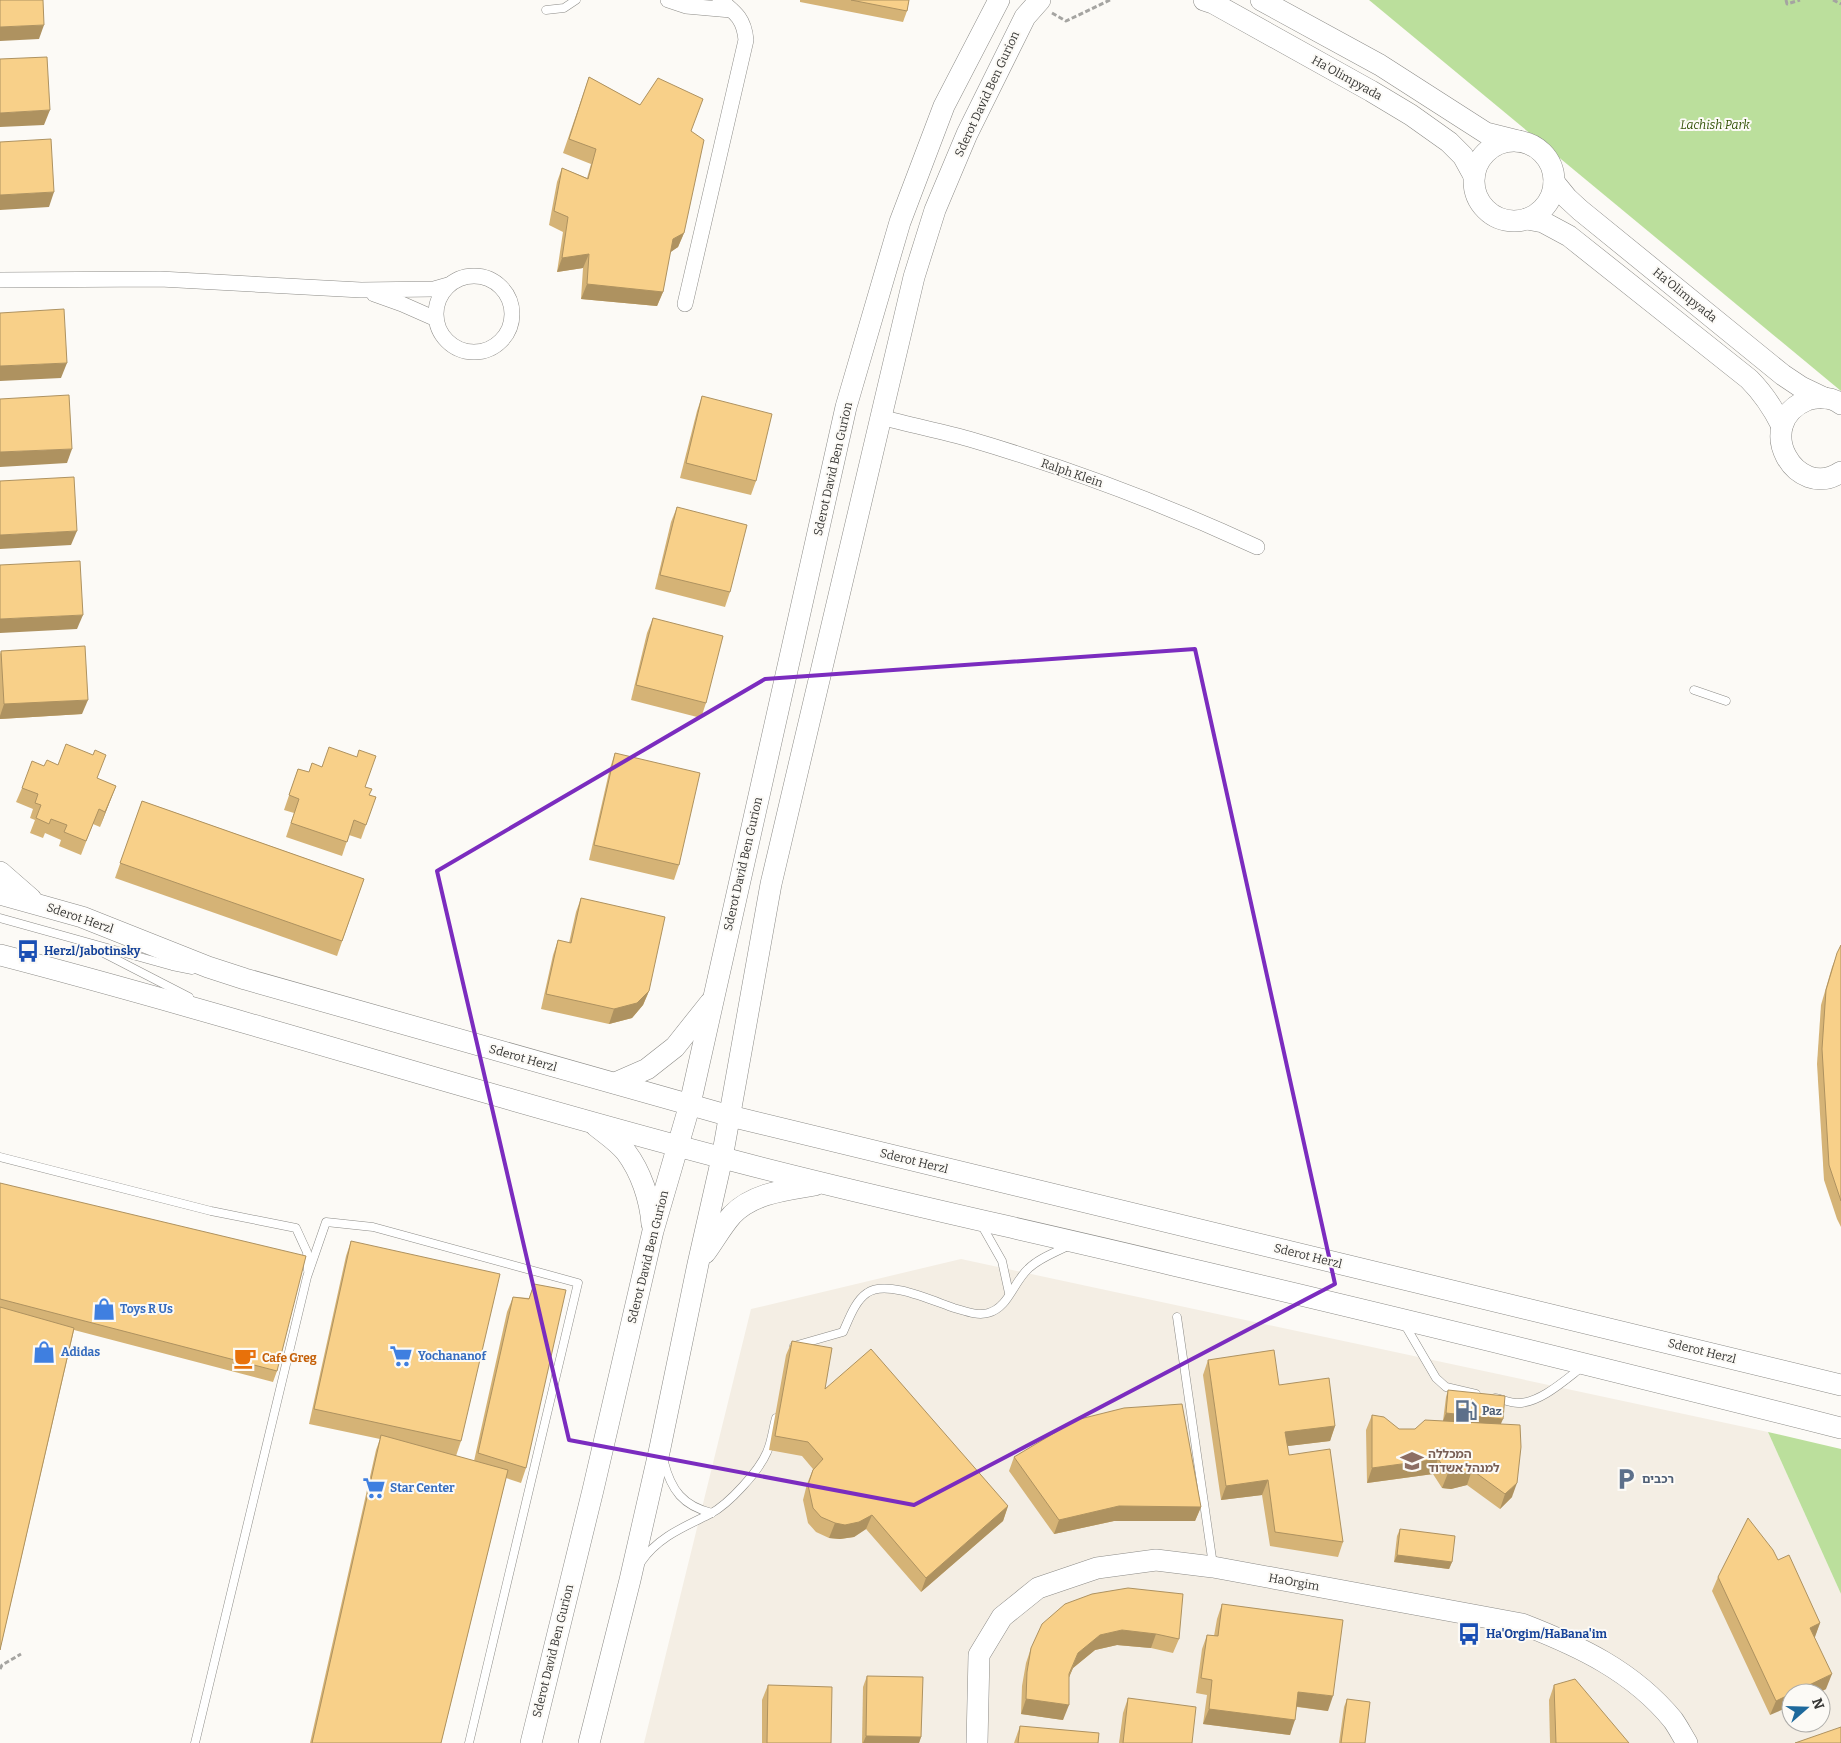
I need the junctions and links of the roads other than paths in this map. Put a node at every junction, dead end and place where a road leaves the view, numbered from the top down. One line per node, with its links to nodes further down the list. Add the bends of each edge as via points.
1 (576, 0): 8 (lane, via 564,8)
2 (668, 0): 7 (street, via 686,6)
3 (999, 0): 32 (main road, Sderot David Ben Gurion, via 944,106 903,213 846,407)
4 (1204, 0): 10 (main road, Ha'Olimpyada, via 1411,115 1449,142 1463,156)
5 (1261, 0): 9 (main road, via 1380,65 1486,133)
6 (1038, 2): 19 (main road, Sderot David Ben Gurion, via 1024,17 1002,60 935,210 914,277)
7 (726, 5): 16 (street, via 745,27 746,40)
8 (546, 10)
9 (1518, 141): 10 (main road, via 1494,146 1484,154); 11 (main road, via 1544,154 1553,171)
10 (1474, 176): 12 (main road, via 1478,198 1489,212 1504,220)
11 (1554, 182): 12 (main road, via 1549,201); 18 (main road, Ha'Olimpyada, via 1580,210 1783,375)
12 (1527, 219): 20 (main road, Ha'Olimpyada, via 1543,222 1569,236 1749,379 1766,398)
13 (0, 280): 15 (street, via 160,279)
14 (448, 286): 15 (street); 17 (street, via 438,301); 17 (street, via 464,277 477,275 501,286 512,307 509,329 490,348 470,352 450,344)
15 (360, 290): 17 (street)
16 (685, 304)
17 (436, 319)
18 (1833, 401): 20 (main road, via 1811,399 1798,404)
19 (881, 417): 22 (street, Ralph Klein, via 968,439 1109,485); 36 (main road, Sderot David Ben Gurion, via 771,884)
20 (1782, 426): 21 (main road, via 1783,452 1790,464 1812,477)
21 (1838, 475)
22 (1257, 547)
23 (1694, 690): 24 (lane)
24 (1726, 701)
25 (0, 872): 27 (main road)
26 (0, 894): 27 (main road, Sderot Herzl)
27 (38, 904): 31 (main road, Sderot Herzl, via 82,917)
28 (0, 918): 29 (lane)
29 (73, 938): 31 (lane, via 172,966); 33 (lane)
30 (0, 955): 33 (main road)
31 (245, 979): 34 (main road, Sderot Herzl)
32 (713, 1000): 34 (main road, via 675,1047 647,1069); 35 (main road, Sderot David Ben Gurion)
33 (237, 1020): 37 (main road)
34 (614, 1084): 35 (main road, Sderot Herzl)
35 (690, 1104): 36 (main road, Sderot Herzl); 38 (main road, Sderot David Ben Gurion)
36 (730, 1116): 40 (main road, Sderot David Ben Gurion); 52 (main road, Sderot Herzl)
37 (592, 1123): 38 (main road); 43 (main road, via 626,1152 645,1190)
38 (678, 1145): 40 (main road); 43 (main road, Sderot David Ben Gurion)
39 (0, 1157): 46 (lane, via 211,1211 296,1228 306,1252)
40 (722, 1158): 41 (main road); 45 (main road, Sderot David Ben Gurion)
41 (823, 1183): 42 (main road); 45 (main road, via 776,1192 743,1206 729,1219)
42 (979, 1220): 44 (main road); 47 (lane, via 1002,1260)
43 (653, 1231): 63 (main road, Sderot David Ben Gurion)
44 (1077, 1242): 47 (lane, via 1037,1262); 49 (main road)
45 (698, 1264): 57 (main road, Sderot David Ben Gurion)
46 (307, 1277): 61 (lane); 62 (lane, via 326,1222 373,1227 578,1284)
47 (1010, 1293): 50 (lane, via 999,1308 982,1314 895,1289 877,1288 860,1299 843,1332 794,1346)
48 (1177, 1317): 59 (lane)
49 (1401, 1319): 51 (main road); 53 (lane, via 1436,1378 1446,1387)
50 (791, 1355)
51 (1587, 1364): 54 (lane, via 1546,1394 1532,1399 1518,1403); 56 (main road)
52 (1841, 1385)
53 (1482, 1395)
54 (1491, 1397)
55 (777, 1413): 58 (lane, via 767,1452 727,1504)
56 (1841, 1428)
57 (660, 1448): 58 (lane, via 672,1486 685,1502); 60 (main road, Sderot David Ben Gurion)
58 (712, 1513): 60 (lane, via 652,1547)
59 (1213, 1567): 65 (main road, HaOrgim, via 1156,1560 1097,1568 1038,1588 1002,1617 979,1654); 66 (main road, HaOrgim, via 1512,1622 1566,1640 1607,1662 1642,1688 1674,1720)
60 (630, 1580): 64 (main road, Sderot David Ben Gurion)
61 (195, 1743)
62 (469, 1743)
63 (531, 1743)
64 (589, 1743)
65 (977, 1743)
66 (1686, 1743)

